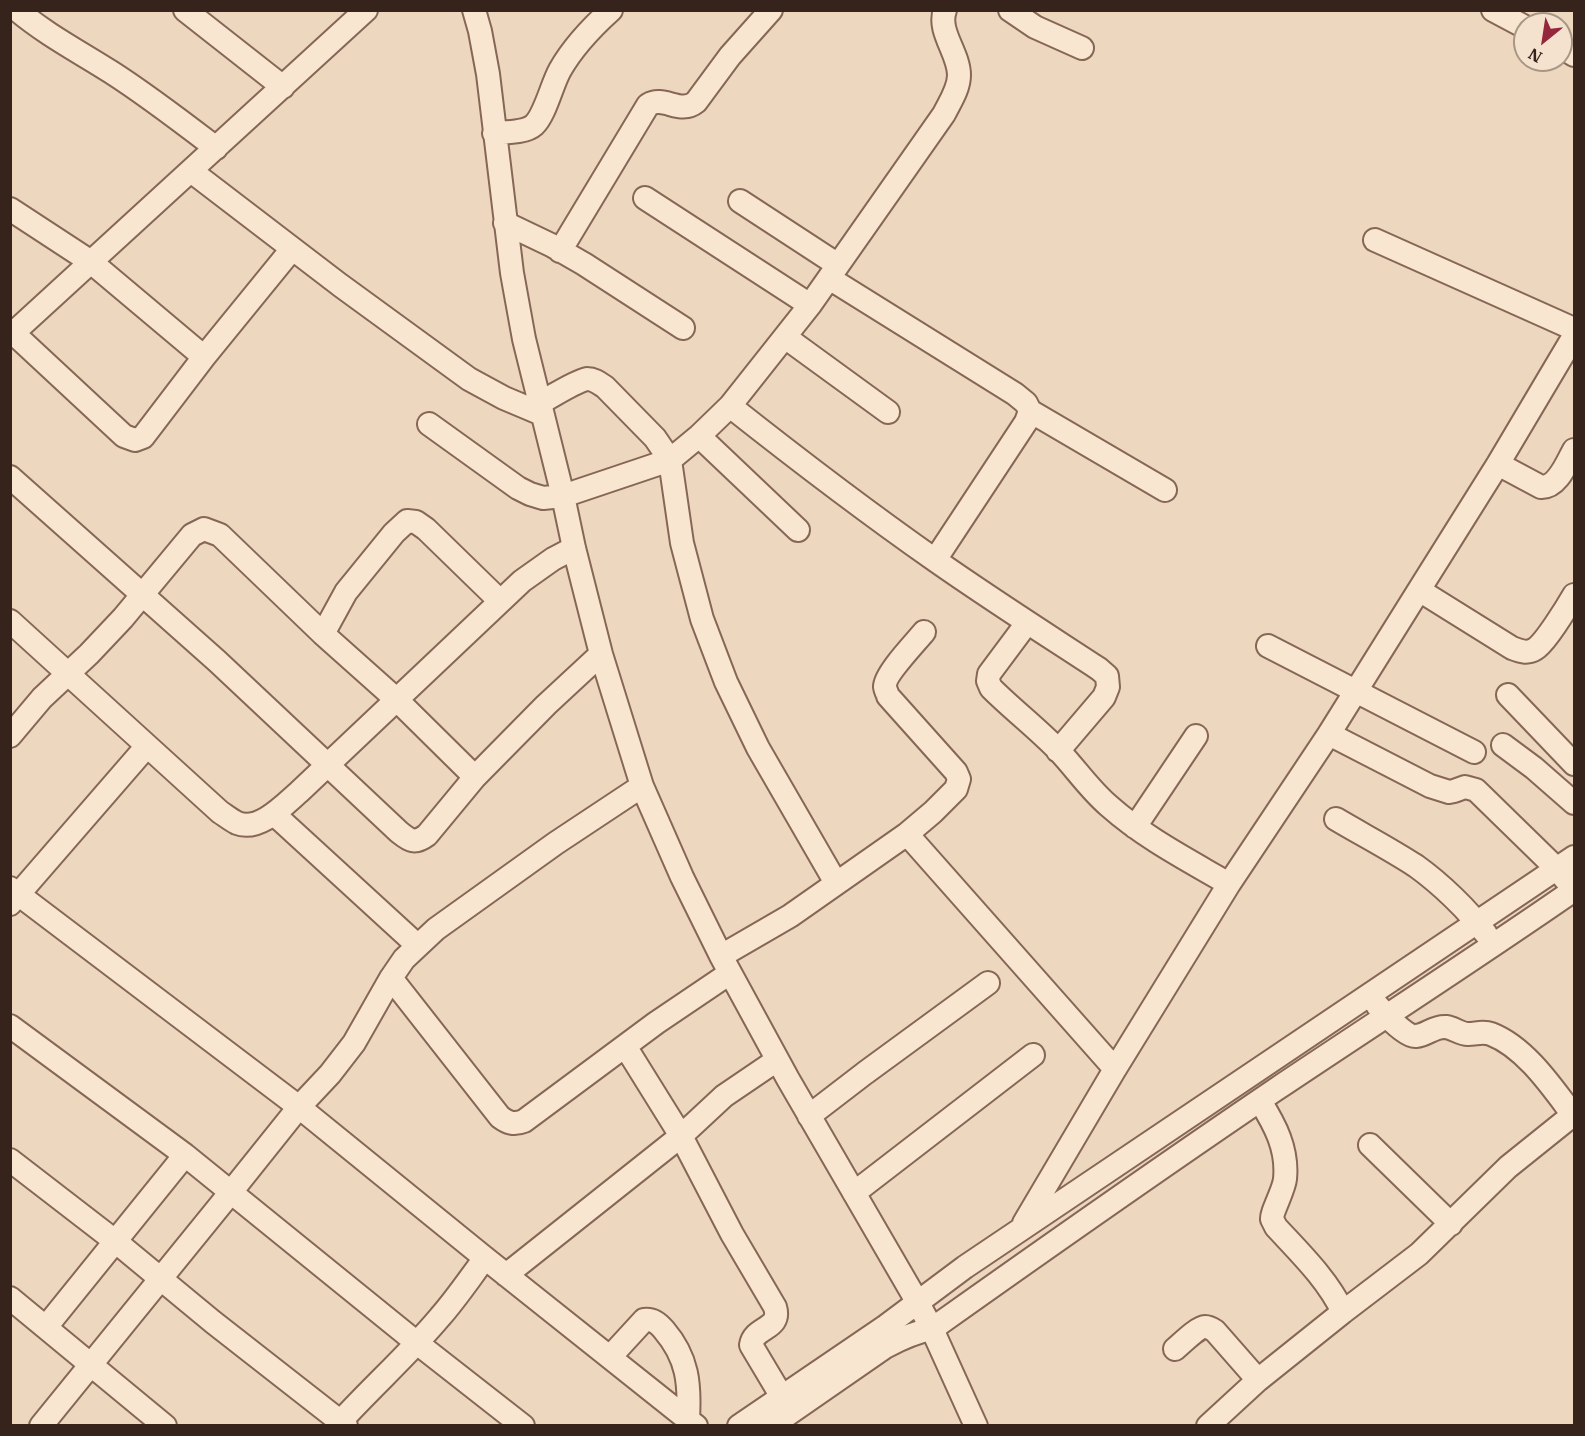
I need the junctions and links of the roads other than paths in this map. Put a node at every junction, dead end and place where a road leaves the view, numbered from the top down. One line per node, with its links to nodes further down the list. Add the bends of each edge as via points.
1 (17, 10): 14 (street, via 153,100)
2 (185, 10): 12 (street)
3 (474, 10): 13 (street, via 488,74)
4 (611, 10): 13 (street, via 576,45 533,126)
5 (771, 10): 22 (street, via 690,107 664,101 648,105)
6 (945, 10): 24 (street, via 944,29 959,75 956,92)
7 (1010, 10): 11 (street, via 1035,27)
8 (1493, 10): 10 (street)
9 (362, 12): 12 (street)
10 (1513, 21)
11 (1082, 48)
12 (283, 87): 14 (street)
13 (494, 133): 19 (street)
14 (216, 148): 15 (street)
15 (191, 171): 21 (street); 23 (street)
16 (645, 198): 25 (street)
17 (740, 201): 24 (street)
18 (10, 208): 23 (street)
19 (505, 223): 22 (street); 33 (street, via 524,339)
20 (1375, 240): 27 (street)
21 (292, 249): 31 (street); 33 (street, via 469,379 504,398)
22 (560, 250): 26 (street)
23 (91, 262): 28 (street); 31 (street)
24 (834, 271): 25 (street); 34 (street, via 1015,394)
25 (810, 305): 30 (street)
26 (683, 328)
27 (1575, 329)
28 (12, 333): 31 (street, via 124,436 135,440 143,437)
29 (1575, 336): 40 (street)
30 (785, 337): 32 (street); 35 (street)
31 (204, 357)
32 (730, 406): 37 (street); 46 (street)
33 (541, 409): 39 (street, via 576,384 595,380 655,438); 43 (street)
34 (1030, 411): 42 (street); 46 (street)
35 (888, 412)
36 (429, 424): 43 (street, via 530,495)
37 (699, 436): 39 (street); 44 (street)
38 (1575, 450): 40 (street, via 1547,487)
39 (670, 460): 43 (street); 78 (street, via 682,543 702,619 726,682 758,748)
40 (1498, 464): 47 (street)
41 (10, 477): 49 (street)
42 (1165, 490)
43 (563, 496): 45 (street)
44 (798, 530)
45 (574, 548): 50 (street, via 522,581); 56 (street)
46 (935, 560): 52 (street)
47 (1419, 591): 48 (street, via 1523,653 1541,644); 58 (street)
48 (1575, 595)
49 (142, 596): 54 (street, via 192,535 204,529 220,536); 57 (street); 69 (street)
50 (500, 601): 54 (street, via 426,529 407,521 346,592); 60 (street)
51 (10, 621): 57 (street)
52 (1027, 623): 66 (street, via 993,668 988,681); 66 (street, via 1107,676 1104,697)
53 (924, 632): 76 (street, via 892,671 885,688 959,779 956,789)
54 (323, 634): 60 (street)
55 (1268, 646): 58 (street)
56 (601, 654): 70 (street); 71 (street)
57 (67, 674): 62 (street); 65 (street)
58 (1356, 691): 61 (street); 67 (street)
59 (1508, 694): 68 (street)
60 (397, 700): 69 (street); 70 (street)
61 (1329, 734): 77 (street, via 1430,786 1449,792 1465,787 1476,790); 79 (street)
62 (10, 736)
63 (1196, 736): 75 (street)
64 (1503, 745): 72 (street)
65 (147, 746): 73 (street, via 238,824 253,825); 81 (street)
66 (1058, 751): 75 (street, via 1109,806)
67 (1474, 752)
68 (1575, 764)
69 (327, 766): 70 (street, via 407,839 414,841 427,835); 73 (street)
70 (475, 777)
71 (642, 786): 83 (street, via 556,843); 85 (street)
72 (1575, 803)
73 (274, 814): 83 (street)
74 (1336, 819): 82 (street, via 1418,868)
75 (1135, 826): 79 (street)
76 (907, 834): 78 (street); 97 (street)
77 (1566, 863): 80 (street); 82 (street)
78 (836, 883): 85 (street)
79 (1229, 884): 97 (street)
80 (1574, 891): 84 (street)
81 (13, 895): 99 (street)
82 (1478, 923): 84 (street); 86 (street)
83 (417, 945): 87 (street)
84 (1495, 945): 89 (street)
85 (726, 965): 93 (street); 95 (street)
86 (1412, 966): 89 (street); 90 (street)
87 (391, 978): 93 (street, via 500,1118 508,1123 524,1121); 99 (street, via 354,1043)
88 (988, 983): 101 (street)
89 (1428, 988): 91 (street)
90 (1368, 995): 91 (street); 96 (street)
91 (1386, 1016): 98 (street); 100 (street, via 1410,1036 1437,1027 1464,1034 1493,1034 1527,1058)
92 (10, 1026): 104 (street)
93 (625, 1046): 102 (street)
94 (1033, 1054): 108 (street)
95 (777, 1060): 101 (street); 102 (street, via 724,1096)
96 (1260, 1068): 98 (street); 106 (street)
97 (1115, 1069): 111 (street)
98 (1267, 1095): 109 (street); 118 (street, via 1285,1158 1282,1195 1272,1220 1334,1293)
99 (299, 1107): 107 (street); 113 (street)
100 (1574, 1114): 110 (street, via 1508,1167)
101 (809, 1116): 108 (street)
102 (681, 1136): 114 (street); 126 (street, via 775,1306 776,1320 754,1336 751,1345)
103 (1370, 1145): 110 (street)
104 (185, 1155): 107 (street); 112 (street)
105 (10, 1160): 112 (street)
106 (1090, 1183): 109 (street); 111 (street)
107 (231, 1192): 115 (street); 121 (street)
108 (854, 1193): 117 (street)
109 (1107, 1204): 120 (street)
110 (1451, 1224): 118 (street, via 1419,1254)
111 (1020, 1230): 117 (street)
112 (115, 1241): 115 (street); 119 (street)
113 (485, 1258): 114 (street); 121 (street)
114 (506, 1275): 123 (street)
115 (161, 1279): 124 (street); 128 (street)
116 (10, 1298): 119 (street)
117 (918, 1304): 120 (street); 126 (street)
118 (1343, 1312): 125 (street)
119 (46, 1328): 124 (street)
120 (932, 1329): 133 (street, via 885,1347); 134 (street)
121 (417, 1343): 128 (street); 131 (street)
122 (1175, 1349): 125 (street, via 1200,1329 1209,1328)
123 (610, 1357): 127 (street); 127 (street, via 644,1320 658,1323 680,1353)
124 (91, 1364): 129 (street); 130 (street)
125 (1258, 1380): 135 (street)
126 (782, 1396): 132 (street)
127 (692, 1422)
128 (343, 1423)
129 (41, 1425)
130 (165, 1425)
131 (523, 1425)
132 (739, 1425)
133 (771, 1425)
134 (976, 1425)
135 (1208, 1425)

